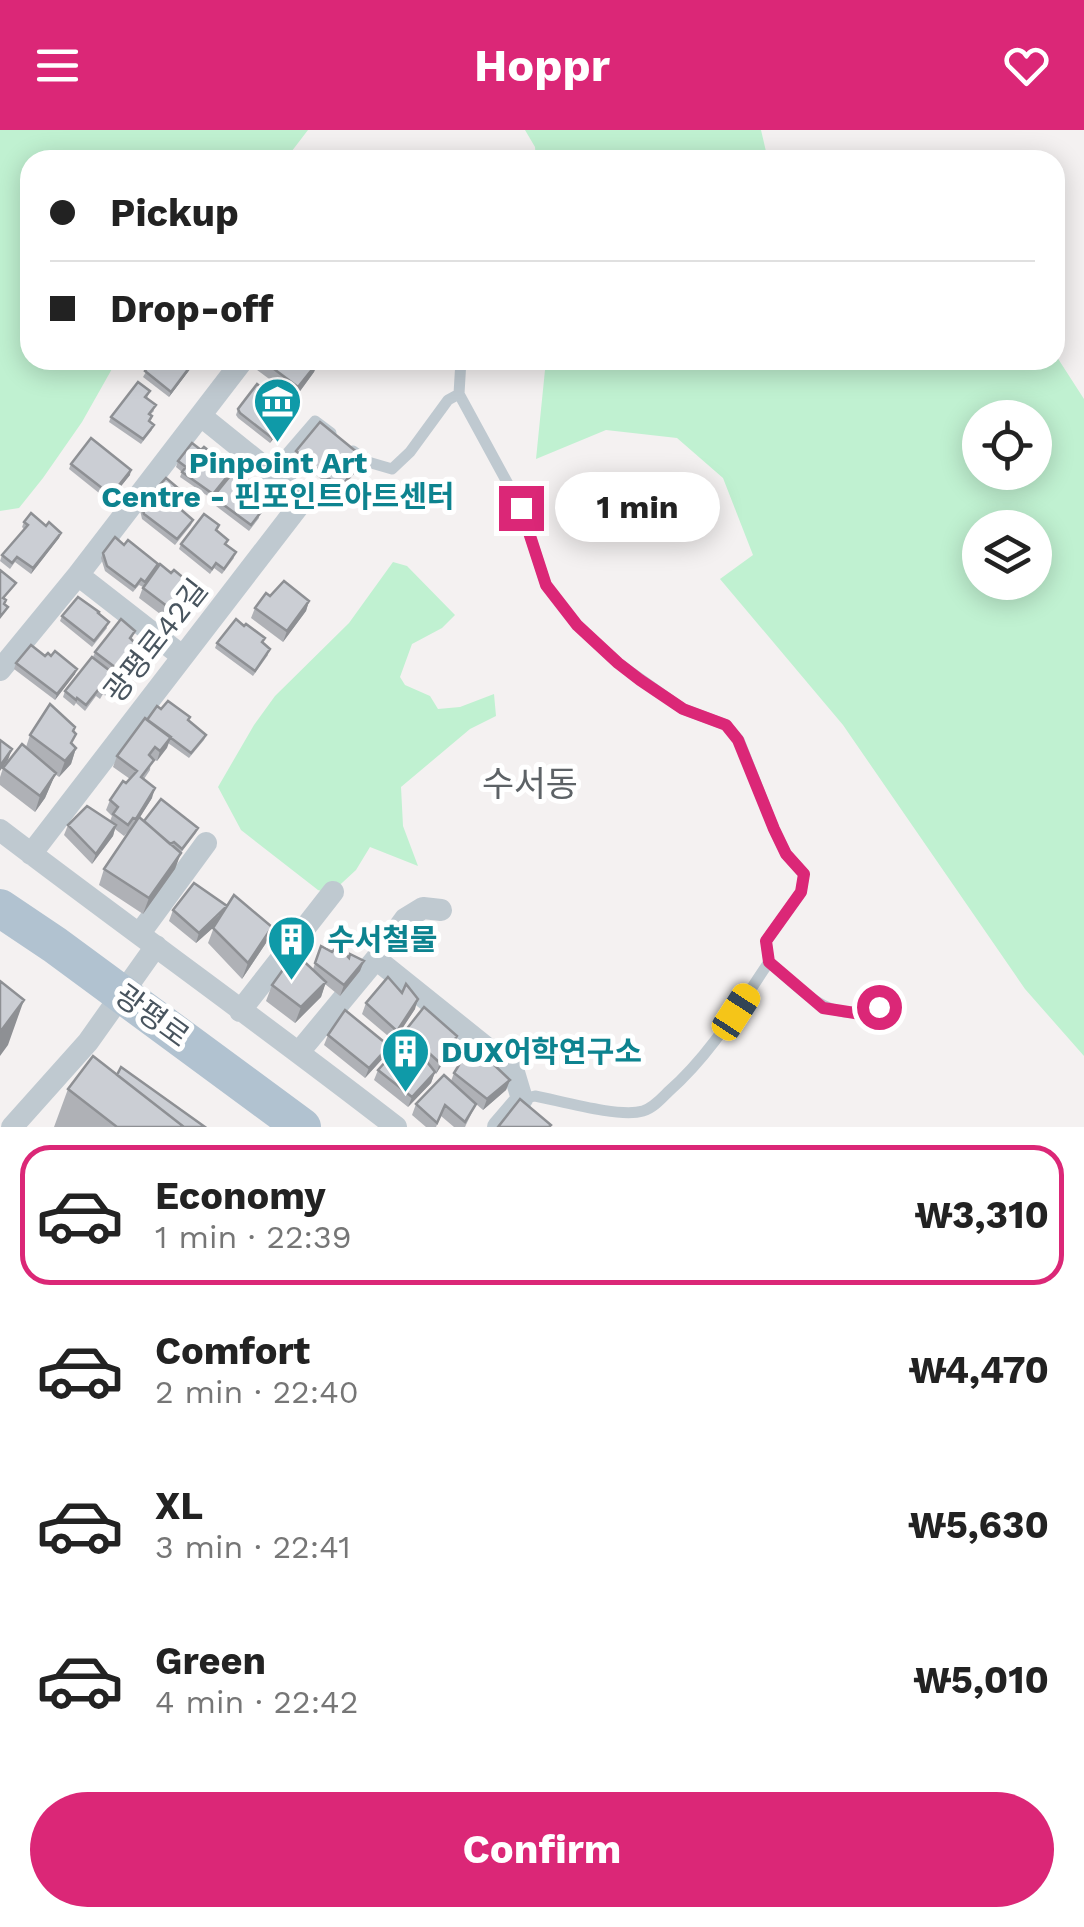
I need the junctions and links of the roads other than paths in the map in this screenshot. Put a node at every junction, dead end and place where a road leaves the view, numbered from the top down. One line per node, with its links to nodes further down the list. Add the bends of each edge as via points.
1 (236, 370): 4 (street)
2 (460, 370): 3 (lane)
3 (459, 394): 5 (lane, via 392,469 368,462 315,420); 17 (lane, via 521,508 546,585 577,625 640,680 683,709 726,725 738,740 786,854 804,874 801,892 766,941)
4 (201, 416): 5 (street, 광평로42길); 6 (street)
5 (271, 472): 7 (street, 광평로42길, via 304,498)
6 (78, 575): 7 (street); 8 (street)
7 (182, 656): 11 (street, 광평로42길)
8 (1, 666)
9 (0, 830): 11 (street)
10 (206, 843): 15 (street)
11 (30, 854): 15 (street)
12 (334, 892): 20 (street)
13 (0, 908): 18 (main road, 광평로)
14 (441, 910): 16 (street, via 416,910)
15 (148, 940): 18 (street); 20 (street)
16 (376, 958): 21 (street); 22 (street, via 513,1069)
17 (769, 962): 19 (lane, via 823,1008 861,1014); 22 (lane, via 696,1066 643,1111)
18 (123, 994): 23 (street); 24 (main road, 광평로)
19 (891, 1002)
20 (240, 1010): 21 (street)
21 (300, 1052): 25 (street)
22 (522, 1099): 26 (street)
23 (12, 1127)
24 (302, 1127)
25 (396, 1127)
26 (498, 1127)

